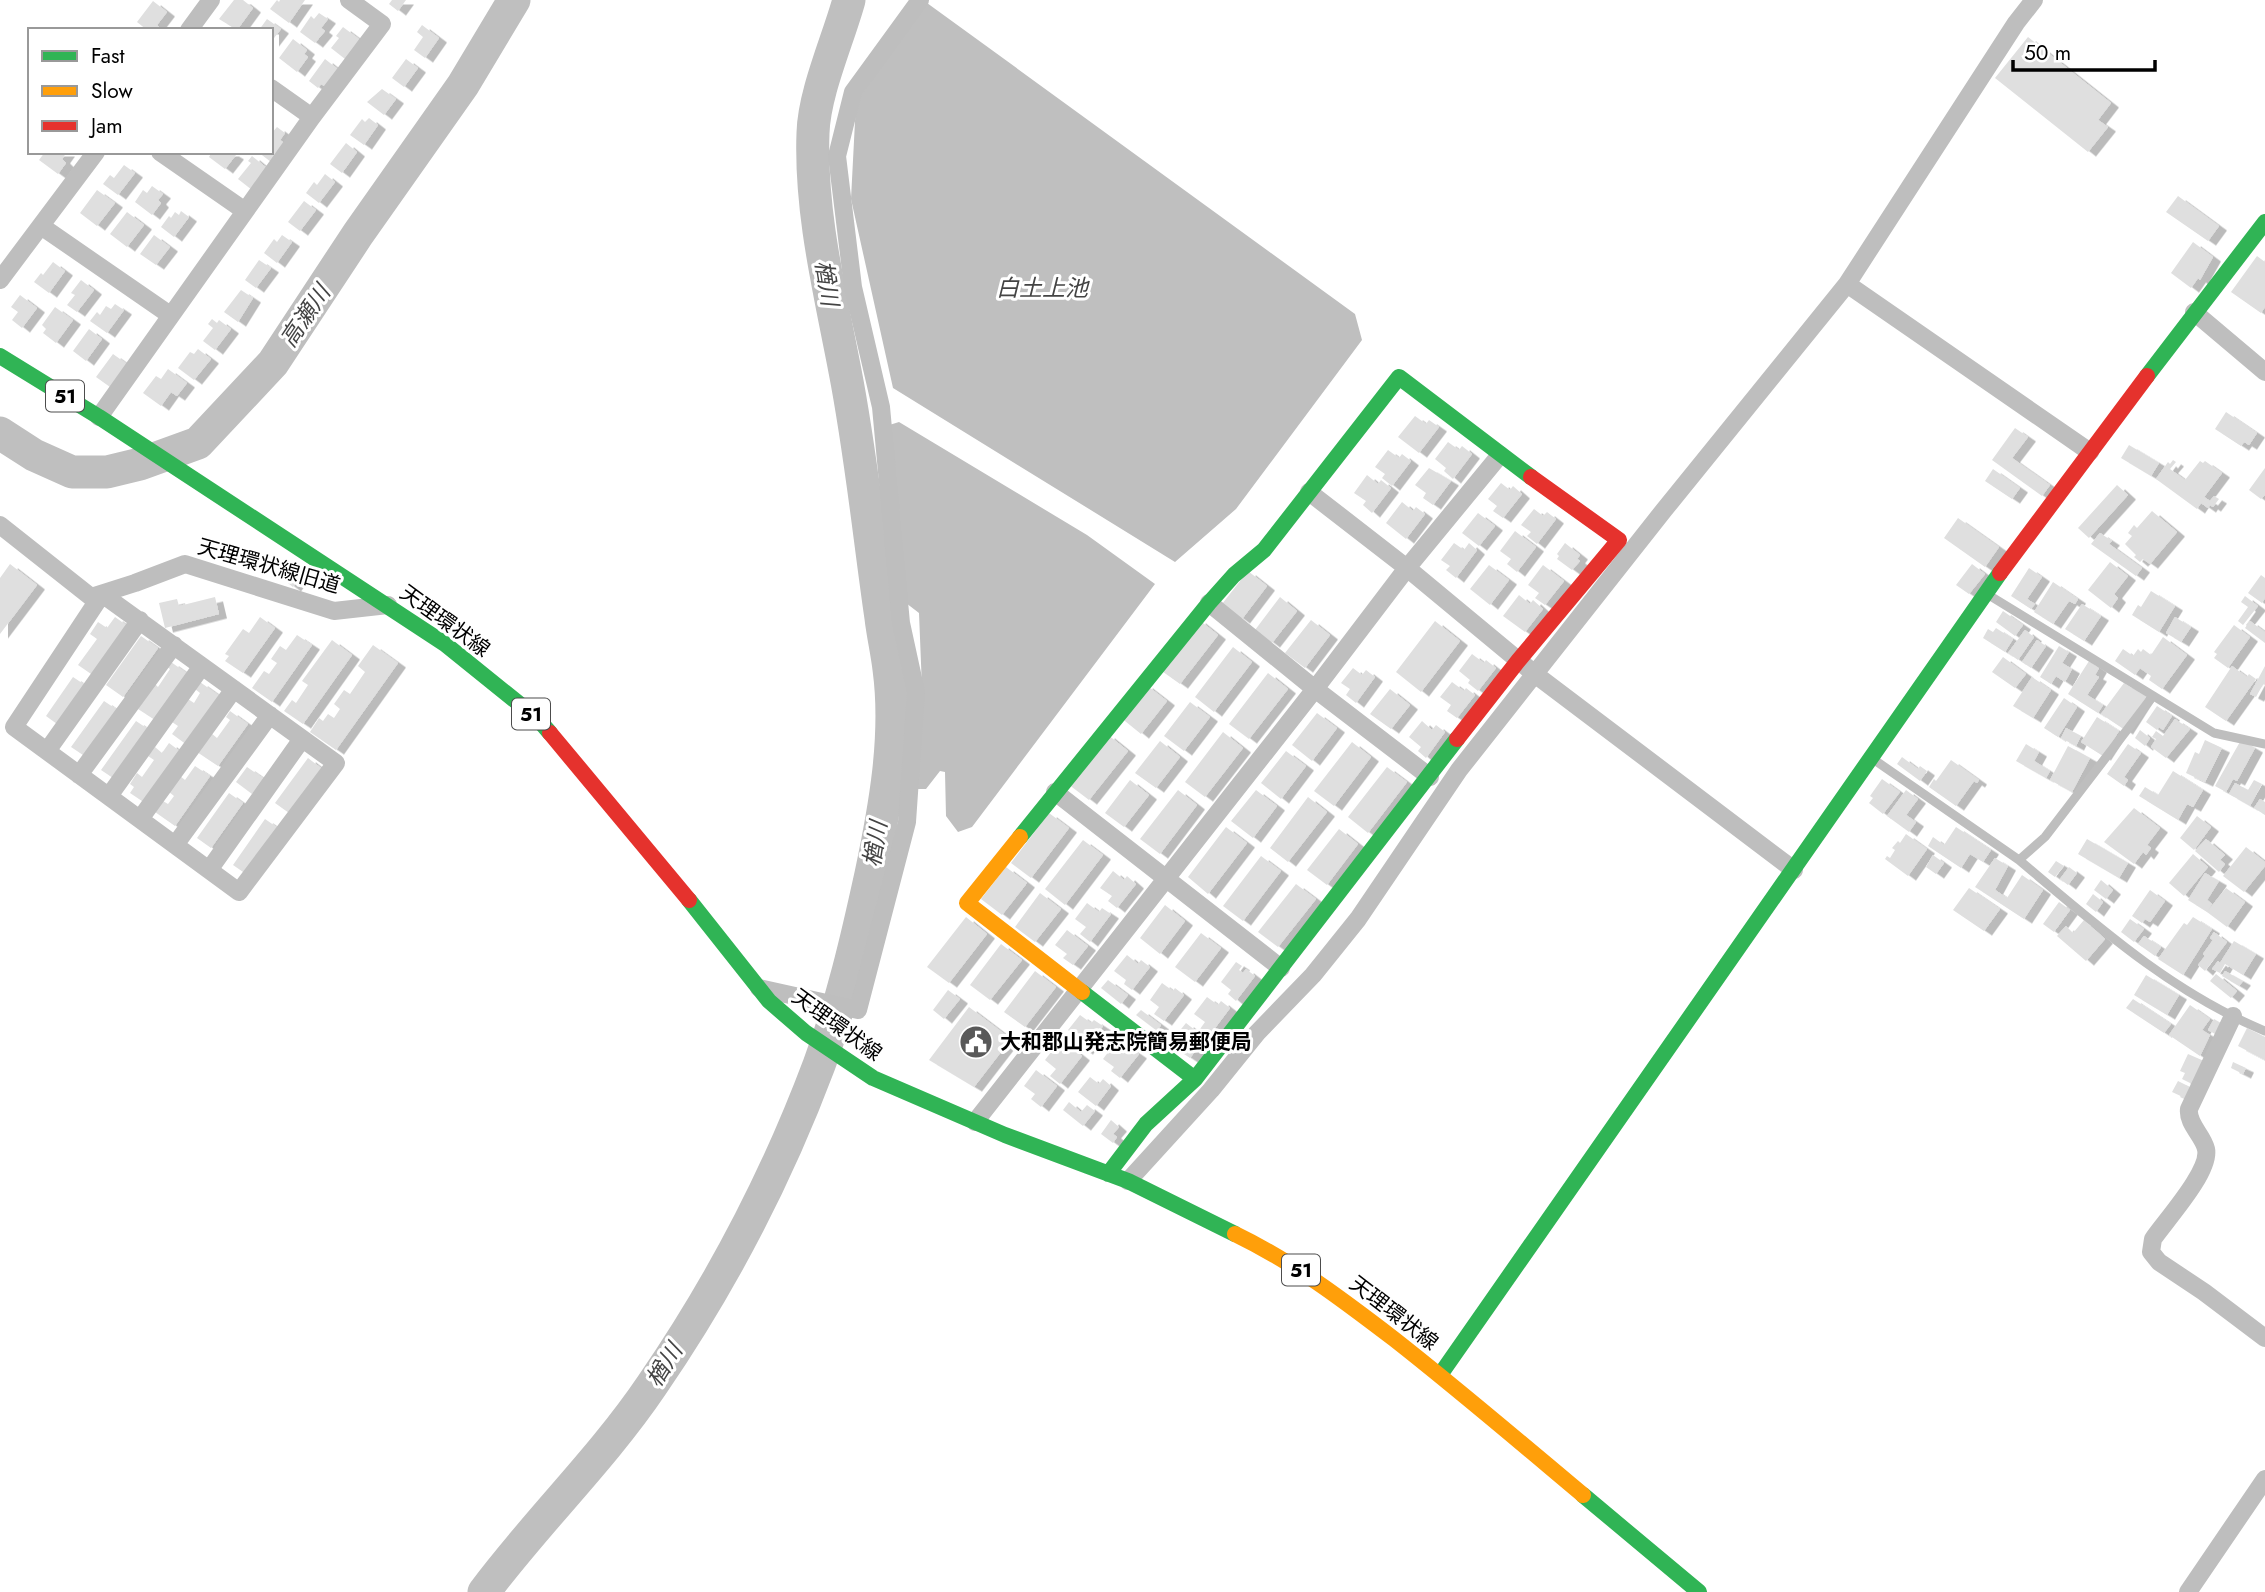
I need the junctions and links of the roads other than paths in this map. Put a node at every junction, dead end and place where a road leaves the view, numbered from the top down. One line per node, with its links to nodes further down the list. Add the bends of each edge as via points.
1 (211, 0): 5 (street)
2 (349, 0): 7 (street, via 382,24)
3 (920, 0): 53 (street, via 853,92 837,156 853,287 881,407 901,623 916,692 907,822 858,1010)
4 (2034, 0): 14 (street)
5 (190, 28)
6 (273, 89): 7 (street)
7 (312, 117): 10 (street)
8 (95, 154): 12 (street)
9 (163, 154): 10 (street)
10 (245, 211): 16 (street)
11 (2265, 222): 15 (street)
12 (41, 226): 13 (street); 16 (street)
13 (0, 280)
14 (1847, 284): 20 (street); 33 (street)
15 (2194, 312): 18 (street); 20 (street)
16 (170, 315): 19 (street)
17 (0, 356): 19 (street, 天理環状線 / 51)
18 (2265, 372)
19 (99, 416): 28 (street, 天理環状線 / 51)
20 (2090, 452): 25 (street)
21 (1500, 456): 22 (street, via 1399,377); 24 (street); 31 (street, via 1619,540)
22 (1309, 492): 24 (street); 27 (street, via 1264,550)
23 (0, 525): 26 (street, via 91,597)
24 (1407, 568): 31 (street); 35 (street)
25 (1986, 593): 36 (lane); 41 (street)
26 (103, 594): 28 (street, 天理環状線旧道, via 185,564 334,611); 29 (street); 40 (street, via 14,727)
27 (1209, 603): 35 (street); 44 (street)
28 (388, 605): 53 (street, 天理環状線 / 51, via 446,644 538,719)
29 (140, 620): 30 (street); 40 (street)
30 (174, 645): 32 (street); 42 (street)
31 (1518, 660): 33 (street); 43 (street)
32 (202, 666): 34 (street); 45 (street)
33 (1536, 675): 50 (street); 60 (street, via 1459,770 1358,919 1313,975)
34 (234, 689): 37 (street); 46 (street)
35 (1315, 689): 43 (street); 51 (street)
36 (2152, 696): 39 (lane, via 2214,733); 48 (lane, via 2045,837)
37 (270, 715): 38 (street); 47 (street)
38 (302, 739): 49 (street); 49 (street, via 335,763 239,892)
39 (2265, 744)
40 (47, 751): 42 (street)
41 (1871, 757): 48 (lane); 50 (street)
42 (79, 775): 45 (street)
43 (1430, 776): 52 (street)
44 (1055, 792): 51 (street); 54 (street, via 967,903)
45 (109, 796): 46 (street)
46 (140, 819): 47 (street)
47 (175, 845): 49 (street)
48 (2019, 860): 55 (lane, via 2116,942)
49 (209, 870)
50 (1794, 870): 62 (street)
51 (1164, 879): 52 (street); 54 (street)
52 (1281, 968): 57 (street)
53 (758, 987): 58 (street, 天理環状線 / 51, via 806,1033 873,1078)
54 (1079, 990): 57 (street); 58 (street)
55 (2233, 1016): 56 (lane); 61 (street, via 2189,1109 2206,1157 2200,1174 2153,1239 2151,1252)
56 (2265, 1031)
57 (1195, 1079): 59 (street, via 1146,1124)
58 (975, 1122): 59 (street, 天理環状線 / 51)
59 (1108, 1174): 60 (street, 天理環状線 / 51)
60 (1128, 1181): 62 (street, 天理環状線 / 51, via 1270,1251 1327,1287)
61 (2265, 1338)
62 (1440, 1375): 64 (street, 天理環状線 / 51)
63 (2265, 1479): 65 (street)
64 (1699, 1592)
65 (2188, 1592)

